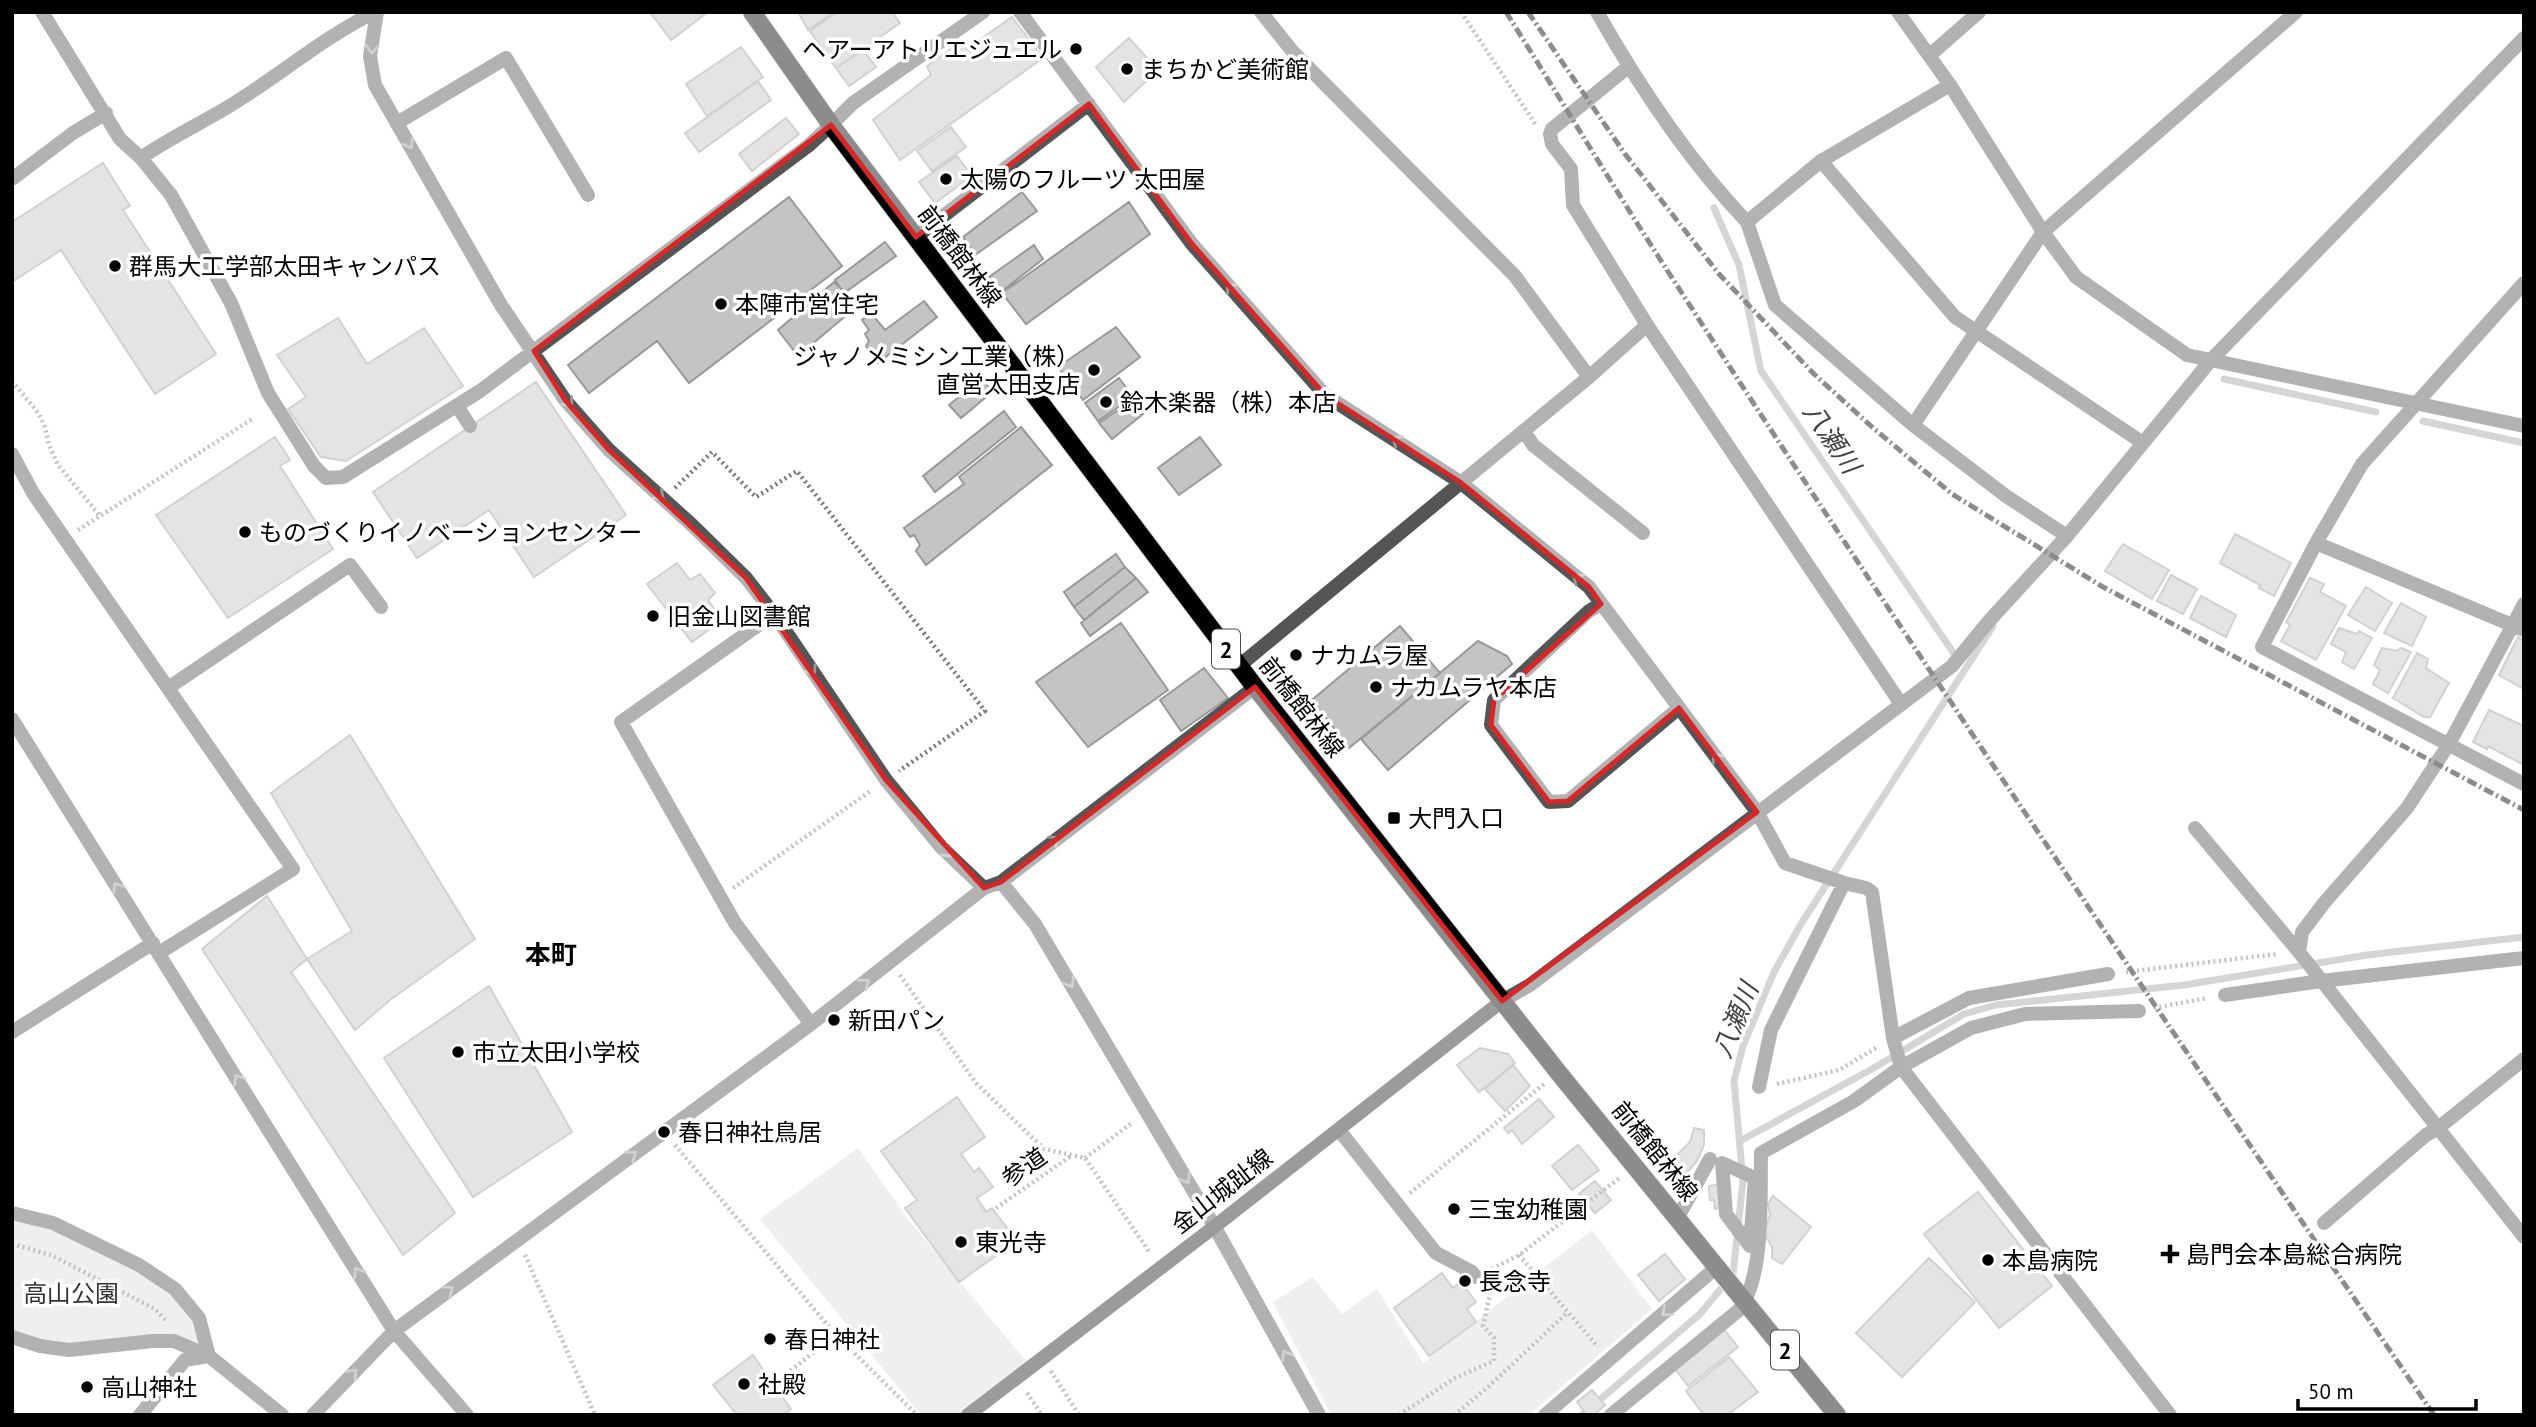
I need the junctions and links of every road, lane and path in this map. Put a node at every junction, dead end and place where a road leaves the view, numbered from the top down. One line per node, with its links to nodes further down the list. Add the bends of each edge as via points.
1 (42, 12): 17 (street)
2 (376, 12): 18 (street, one-way to 18, via 370,56 375,85); 21 (street, via 337,32 237,101)
3 (752, 12): 19 (main road, 前橋館林線 / 2)
4 (983, 12): 19 (street, via 853,103)
5 (1020, 12): 16 (street)
6 (1261, 12): 33 (street, via 1293,52 1515,276)
7 (1461, 12): 20 (path, via 1538,129)
8 (1597, 12): 14 (street)
9 (1898, 12): 13 (street)
10 (1979, 12): 13 (street)
11 (2296, 12): 26 (street)
12 (2524, 38): 32 (street)
13 (1930, 55): 15 (street)
14 (1628, 67): 20 (street); 25 (street, via 1717,190)
15 (1950, 85): 22 (street); 26 (street)
16 (1089, 104): 27 (street); 44 (street, one-way to 16, via 1325,395 1192,244)
17 (106, 113): 21 (street, via 120,139); 23 (street)
18 (397, 123): 24 (street, via 506,58); 31 (street, one-way to 31, via 501,305)
19 (831, 125): 27 (main road, 前橋館林線 / 2); 31 (street)
20 (1550, 134): 29 (street, via 1571,169 1573,205)
21 (141, 158): 36 (street, via 171,195 231,303 268,393 326,478 343,477)
22 (1821, 161): 25 (street); 30 (street, via 1955,317)
23 (12, 179)
24 (588, 195)
25 (1747, 222): 38 (street, via 1775,304)
26 (2043, 232): 30 (street); 32 (street, via 2076,277 2187,355)
27 (916, 237): 56 (main road, 前橋館林線 / 2)
28 (2524, 283): 35 (street)
29 (1647, 325): 33 (street); 59 (street)
30 (1977, 330): 38 (street); 42 (street)
31 (534, 351): 36 (street); 45 (street, one-way to 45, via 574,410)
32 (2211, 360): 35 (street); 42 (street)
33 (1589, 377): 41 (street)
34 (12, 381): 46 (path, via 40,414 58,465)
35 (2416, 404): 40 (street); 50 (street, via 2362,464)
36 (457, 406): 39 (street)
37 (254, 418): 46 (path)
38 (1913, 425): 48 (street)
39 (470, 426)
40 (2524, 426)
41 (1524, 430): 44 (street); 47 (street, via 1533,445)
42 (2143, 443): 48 (street)
43 (12, 454): 49 (street)
44 (1460, 482): 51 (street, one-way to 44, via 1589,587); 56 (street)
45 (664, 499): 54 (street, via 746,578); 63 (path, via 712,452 756,497 797,471 985,711)
46 (100, 516): 49 (path)
47 (1643, 533)
48 (2067, 536): 59 (street, via 1952,666)
49 (65, 538): 58 (street)
50 (2316, 543): 55 (street); 62 (street, via 2262,647)
51 (1601, 604): 60 (street); 60 (street, via 1494,700 1491,725 1549,802 1568,801)
52 (2524, 604): 55 (street)
53 (381, 607): 58 (street, via 350,565)
54 (774, 614): 63 (street, one-way to 63); 70 (street, via 621,722)
55 (2518, 628): 62 (street)
56 (1239, 666): 57 (main road, 前橋館林線 / 2)
57 (1255, 687): 67 (street, one-way to 57); 78 (main road, 前橋館林線 / 2)
58 (169, 688): 71 (street, via 293,869)
59 (1901, 704): 65 (street)
60 (1679, 708): 65 (street, one-way to 60)
61 (12, 719): 71 (street, one-way to 61)
62 (2449, 744): 64 (street); 72 (street, via 2407,808 2302,932)
63 (886, 780): 69 (street, one-way to 69, via 942,848); 70 (path)
64 (2524, 784)
65 (1757, 812): 68 (street, via 1785,863); 78 (street, via 1530,985)
66 (2195, 828): 72 (street)
67 (1001, 881): 69 (street); 87 (street, one-way to 87, via 1035,924)
68 (1844, 883): 82 (street, via 1872,892); 86 (street, via 1771,1030)
69 (984, 888): 74 (street)
70 (720, 896): 80 (street)
71 (156, 948): 81 (street); 111 (street, one-way to 71)
72 (2300, 953): 75 (path); 76 (street)
73 (2524, 958): 76 (street)
74 (891, 963): 80 (street, one-way to 74); 91 (path, via 976,1083 1044,1149)
75 (2108, 974): 82 (street, via 1969,998)
76 (2320, 980): 77 (street); 88 (street)
77 (2225, 995): 79 (path)
78 (1502, 1001): 85 (main road, 前橋館林線 / 2); 89 (main road, 金山城趾線)
79 (2139, 1011): 84 (street, via 2025,1014 1999,1019 1971,1028)
80 (811, 1024): 90 (street)
81 (12, 1032)
82 (1893, 1038): 84 (street); 86 (path, via 1839,1070)
83 (2524, 1059): 88 (street)
84 (1900, 1065): 109 (street, via 1854,1101 1761,1153 1760,1229); 135 (street)
85 (1558, 1072): 94 (main road, 前橋館林線 / 2); 95 (path)
86 (1759, 1087)
87 (1146, 1112): 92 (path); 100 (street, one-way to 100)
88 (2437, 1129): 99 (street); 101 (street)
89 (1339, 1130): 95 (street); 100 (main road, 金山城趾線)
90 (664, 1132): 102 (street, one-way to 90); 112 (path)
91 (1072, 1155): 92 (path); 96 (path, 参道)
92 (1085, 1158): 106 (path)
93 (1710, 1159): 98 (street)
94 (1636, 1166): 98 (main road, 前橋館林線 / 2); 105 (path)
95 (1397, 1204): 108 (street, via 1436,1253)
96 (996, 1208)
97 (12, 1213): 115 (street, via 53,1223 139,1265 175,1289 199,1318)
98 (1678, 1217): 107 (main road, 前橋館林線 / 2)
99 (2323, 1223)
100 (1214, 1227): 106 (main road, 金山城趾線); 129 (street, one-way to 100)
101 (2524, 1237)
102 (518, 1240): 111 (street, one-way to 102); 124 (path)
103 (12, 1244): 114 (path, via 51,1255 155,1308 173,1329)
104 (1750, 1246): 104 (street, via 1726,1214 1722,1163 1755,1178)
105 (1519, 1255): 108 (path); 110 (path)
106 (1161, 1268): 116 (main road, 金山城趾線)
107 (1724, 1274): 109 (main road, 前橋館林線 / 2); 117 (street, one-way to 117)
108 (1476, 1277): 130 (path, via 1491,1289 1483,1326 1494,1338 1494,1361 1455,1378)
109 (1745, 1301): 133 (street); 134 (main road, 前橋館林線 / 2)
110 (1568, 1312): 117 (path); 131 (path)
111 (394, 1331): 122 (street, one-way to 111); 123 (street)
112 (836, 1335): 119 (path); 125 (path)
113 (12, 1337): 114 (street, via 69,1350)
114 (174, 1341): 115 (street)
115 (209, 1356): 120 (street, via 185,1360); 121 (street)
116 (1042, 1358): 118 (main road, 金山城趾線); 128 (path)
117 (1609, 1360): 132 (street)
118 (1017, 1378): 126 (main road, 金山城趾線); 127 (path)
119 (773, 1384)
120 (140, 1415)
121 (282, 1415)
122 (313, 1415)
123 (467, 1415)
124 (595, 1415)
125 (917, 1415)
126 (968, 1415)
127 (1042, 1415)
128 (1079, 1415)
129 (1319, 1415)
130 (1399, 1415)
131 (1454, 1415)
132 (1545, 1415)
133 (1611, 1415)
134 (1837, 1415)
135 (2170, 1415)

